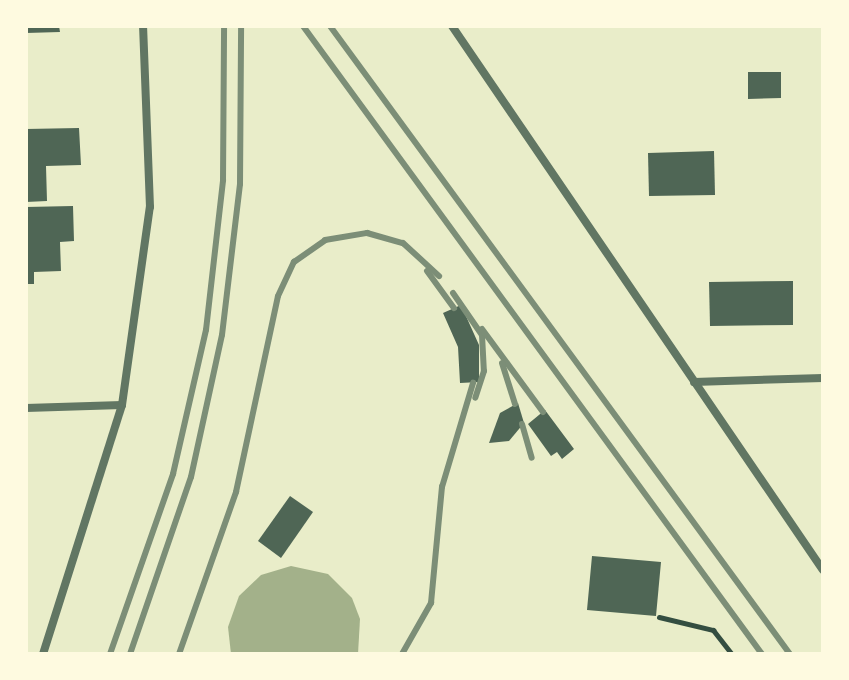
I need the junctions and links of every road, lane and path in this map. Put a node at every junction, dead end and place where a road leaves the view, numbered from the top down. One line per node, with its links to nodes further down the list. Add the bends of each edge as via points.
1 (143, 26): 5 (street, via 150,207)
2 (452, 26): 4 (street)
3 (823, 378): 4 (street)
4 (694, 382): 7 (street)
5 (122, 405): 6 (street); 9 (street)
6 (26, 408)
7 (823, 570)
8 (659, 617): 10 (path, via 713,630)
9 (43, 654)
10 (732, 654)

